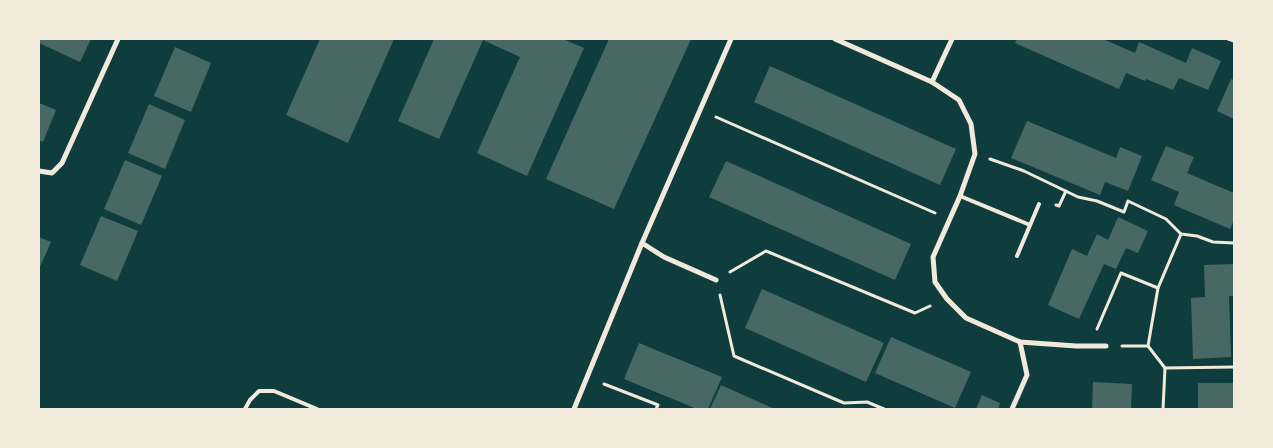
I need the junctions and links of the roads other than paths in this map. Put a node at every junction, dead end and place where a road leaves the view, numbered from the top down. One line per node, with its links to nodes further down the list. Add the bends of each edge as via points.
1 (118, 39): 6 (street, via 62,163 52,173)
2 (731, 39): 10 (street)
3 (835, 39): 5 (street)
4 (952, 39): 5 (street)
5 (932, 82): 7 (street, via 959,100 971,124 975,154)
6 (39, 171)
7 (960, 196): 9 (lane); 13 (street, via 933,257 935,282 947,300 966,318)
8 (1038, 204): 9 (lane)
9 (1030, 225): 11 (lane)
10 (642, 243): 12 (street, via 664,257); 17 (street)
11 (1017, 256)
12 (716, 280)
13 (1020, 342): 14 (street); 18 (street, via 1027,375)
14 (1106, 346)
15 (246, 409): 16 (lane, via 259,391 274,391)
16 (317, 409)
17 (574, 409)
18 (1012, 409)

